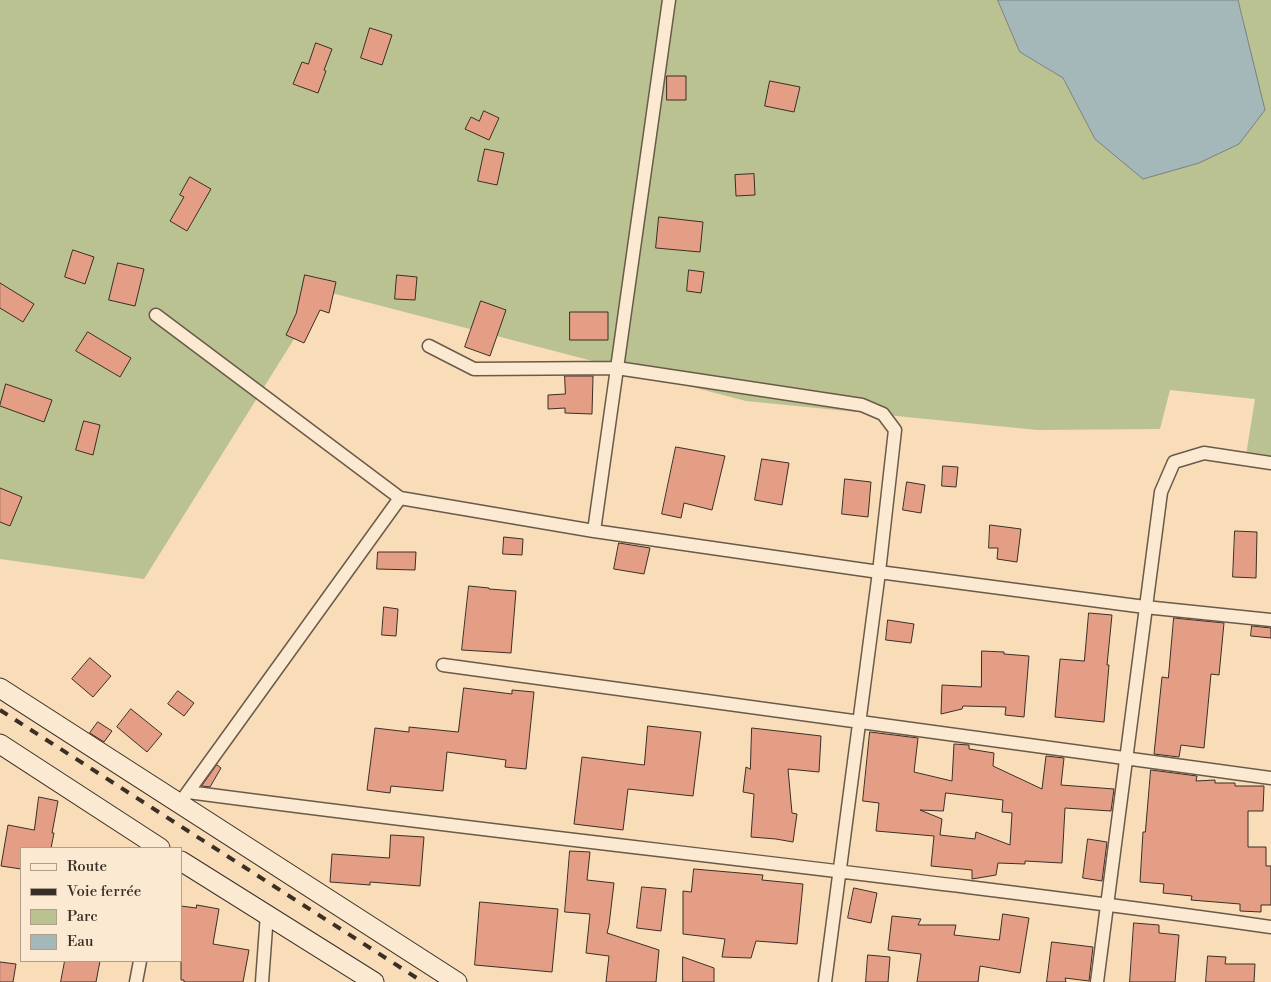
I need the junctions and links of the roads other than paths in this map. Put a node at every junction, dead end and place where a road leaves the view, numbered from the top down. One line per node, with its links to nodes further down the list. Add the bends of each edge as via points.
1 (669, 0): 4 (street)
2 (156, 315): 6 (street)
3 (429, 346): 4 (street, via 474,369)
4 (617, 368): 7 (street); 8 (street, via 862,405 883,414 895,430)
5 (1271, 464): 9 (street, via 1204,453 1174,462 1162,492)
6 (400, 498): 7 (street); 17 (street)
7 (594, 531): 8 (street)
8 (878, 572): 9 (street); 13 (street)
9 (1145, 607): 10 (street); 15 (street)
10 (1271, 620)
11 (444, 664): 13 (street)
12 (0, 688): 17 (main road)
13 (859, 721): 15 (street); 20 (street)
14 (0, 744): 18 (main road)
15 (1126, 758): 16 (street); 21 (street)
16 (1271, 778)
17 (184, 798): 20 (street, via 352,814); 28 (main road)
18 (156, 847)
19 (182, 862): 22 (main road)
20 (840, 871): 21 (street); 29 (street)
21 (1107, 904): 23 (street); 30 (street)
22 (267, 914): 26 (street); 27 (main road)
23 (1271, 927)
24 (140, 962): 25 (street)
25 (136, 982)
26 (262, 982)
27 (374, 982)
28 (457, 982)
29 (825, 982)
30 (1097, 982)

